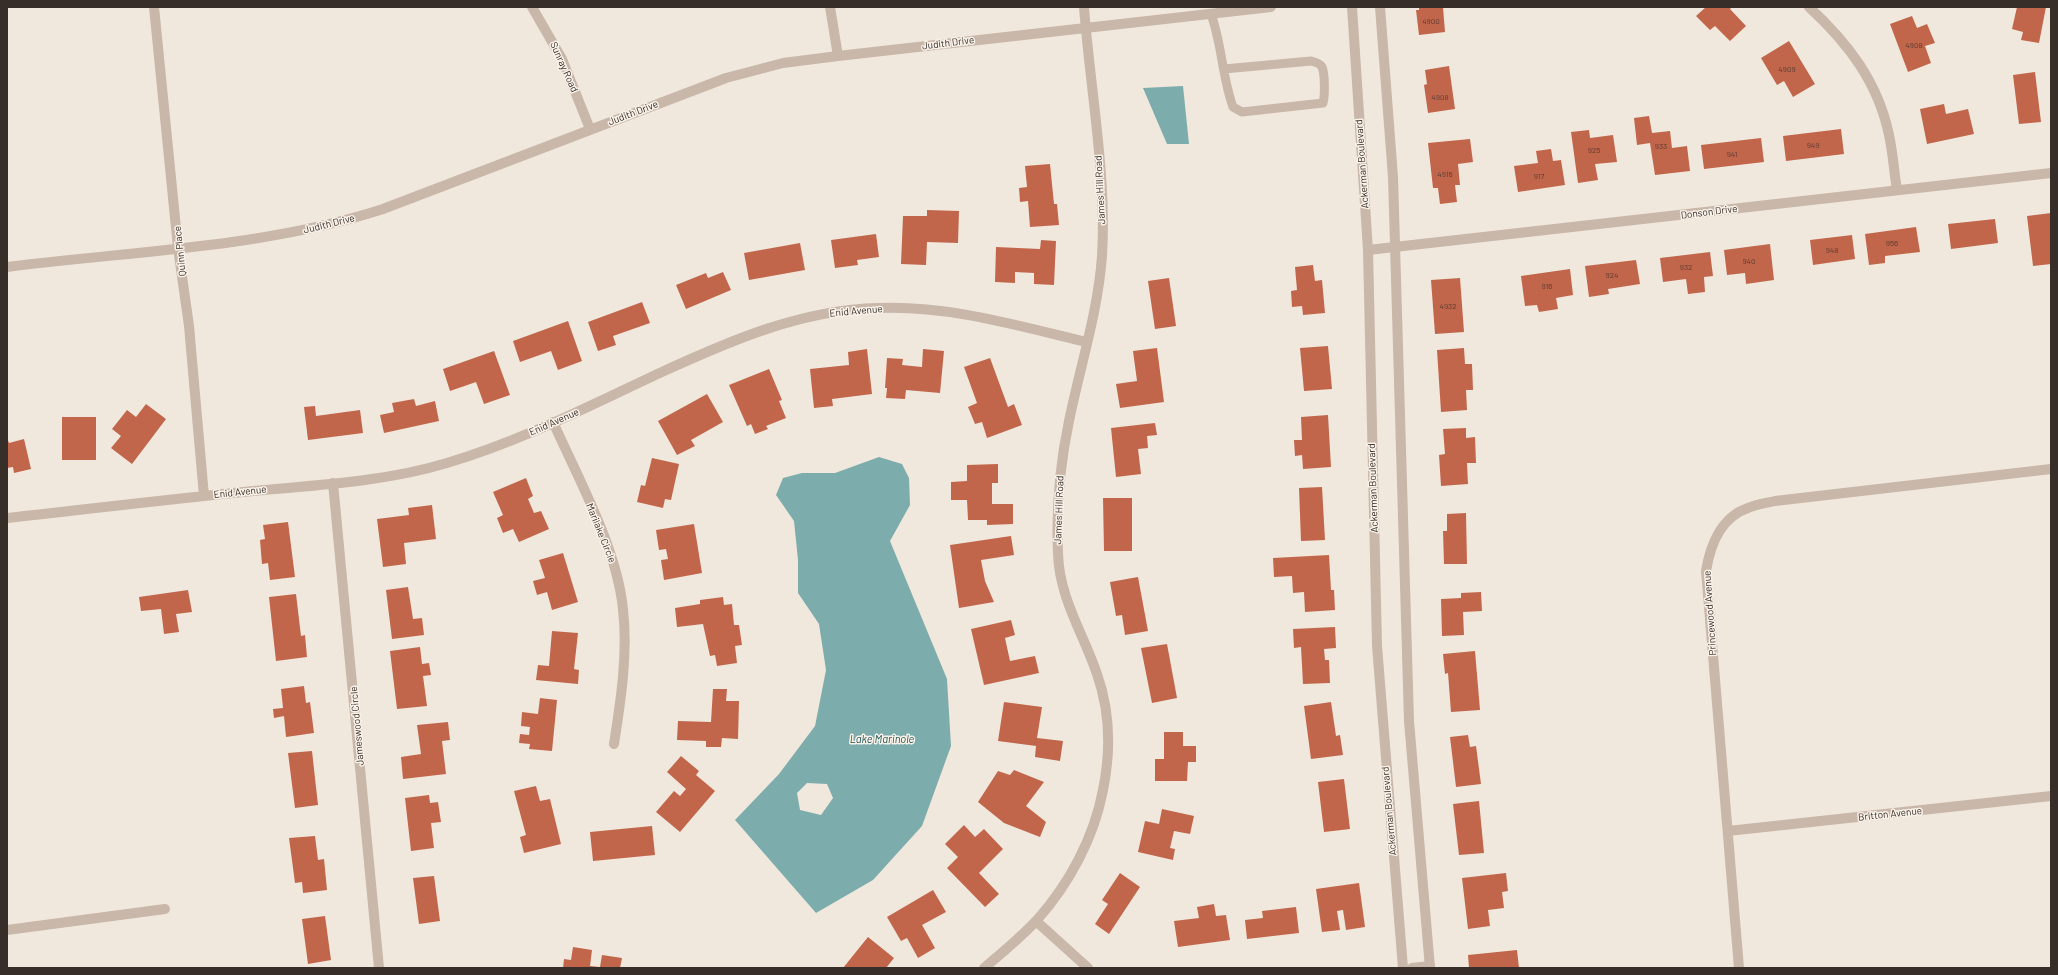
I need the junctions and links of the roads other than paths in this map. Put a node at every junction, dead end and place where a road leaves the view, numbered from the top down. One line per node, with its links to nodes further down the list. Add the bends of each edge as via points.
1 (154, 7): 17 (street, Quinn Place)
2 (532, 7): 13 (street, Sunray Road, via 562,59)
3 (830, 7): 11 (street)
4 (1084, 7): 10 (street, James Hill Road)
5 (1271, 7): 9 (street, Judith Drive)
6 (1352, 7): 18 (street, Ackerman Boulevard)
7 (1380, 7): 16 (street, via 1393,177)
8 (1809, 7): 15 (street, via 1835,31 1869,80 1889,135)
9 (1211, 14): 10 (street, Judith Drive); 12 (lane, via 1218,32)
10 (1086, 27): 11 (street, Judith Drive); 20 (street, James Hill Road, via 1103,222 1102,258)
11 (838, 56): 13 (street, Judith Drive, via 777,65 726,78)
12 (1224, 69): 12 (lane, via 1233,107 1242,112 1323,103 1325,96 1322,68 1311,61)
13 (590, 129): 17 (street, Judith Drive, via 344,222 295,233)
14 (2051, 173): 15 (street, Donson Drive)
15 (1897, 190): 16 (street, Donson Drive)
16 (1395, 247): 18 (street, Donson Drive); 32 (street, via 1408,721)
17 (178, 248): 19 (street, Judith Drive); 24 (street, Quinn Place, via 191,348)
18 (1368, 250): 36 (street, Ackerman Boulevard, via 1377,646)
19 (7, 266)
20 (1088, 342): 21 (street, Enid Avenue, via 963,314 921,309 848,310 805,317 758,331); 30 (street, James Hill Road, via 1068,423 1061,472 1057,524 1058,557 1069,609 1097,673 1105,702 1108,761 1094,824 1079,858 1064,885)
21 (553, 422): 23 (street, Enid Avenue, via 499,446 446,464); 26 (street, Marilake Circle, via 607,545 623,608 624,670)
22 (2051, 469): 28 (street, Princewood Avenue, via 1776,501 1747,508 1724,526 1708,554 1706,571)
23 (332, 483): 24 (street, Enid Avenue); 33 (street, Jameswood Circle)
24 (204, 496): 25 (street, Enid Avenue)
25 (7, 518)
26 (614, 744)
27 (2051, 796): 28 (street, Britton Avenue)
28 (1728, 831): 38 (street, Princewood Avenue)
29 (165, 909): 31 (street)
30 (1036, 921): 34 (street, James Hill Road); 35 (street)
31 (7, 930)
32 (1430, 967): 37 (street)
33 (379, 968)
34 (984, 968)
35 (1088, 968)
36 (1403, 968)
37 (1412, 968)
38 (1739, 968)

